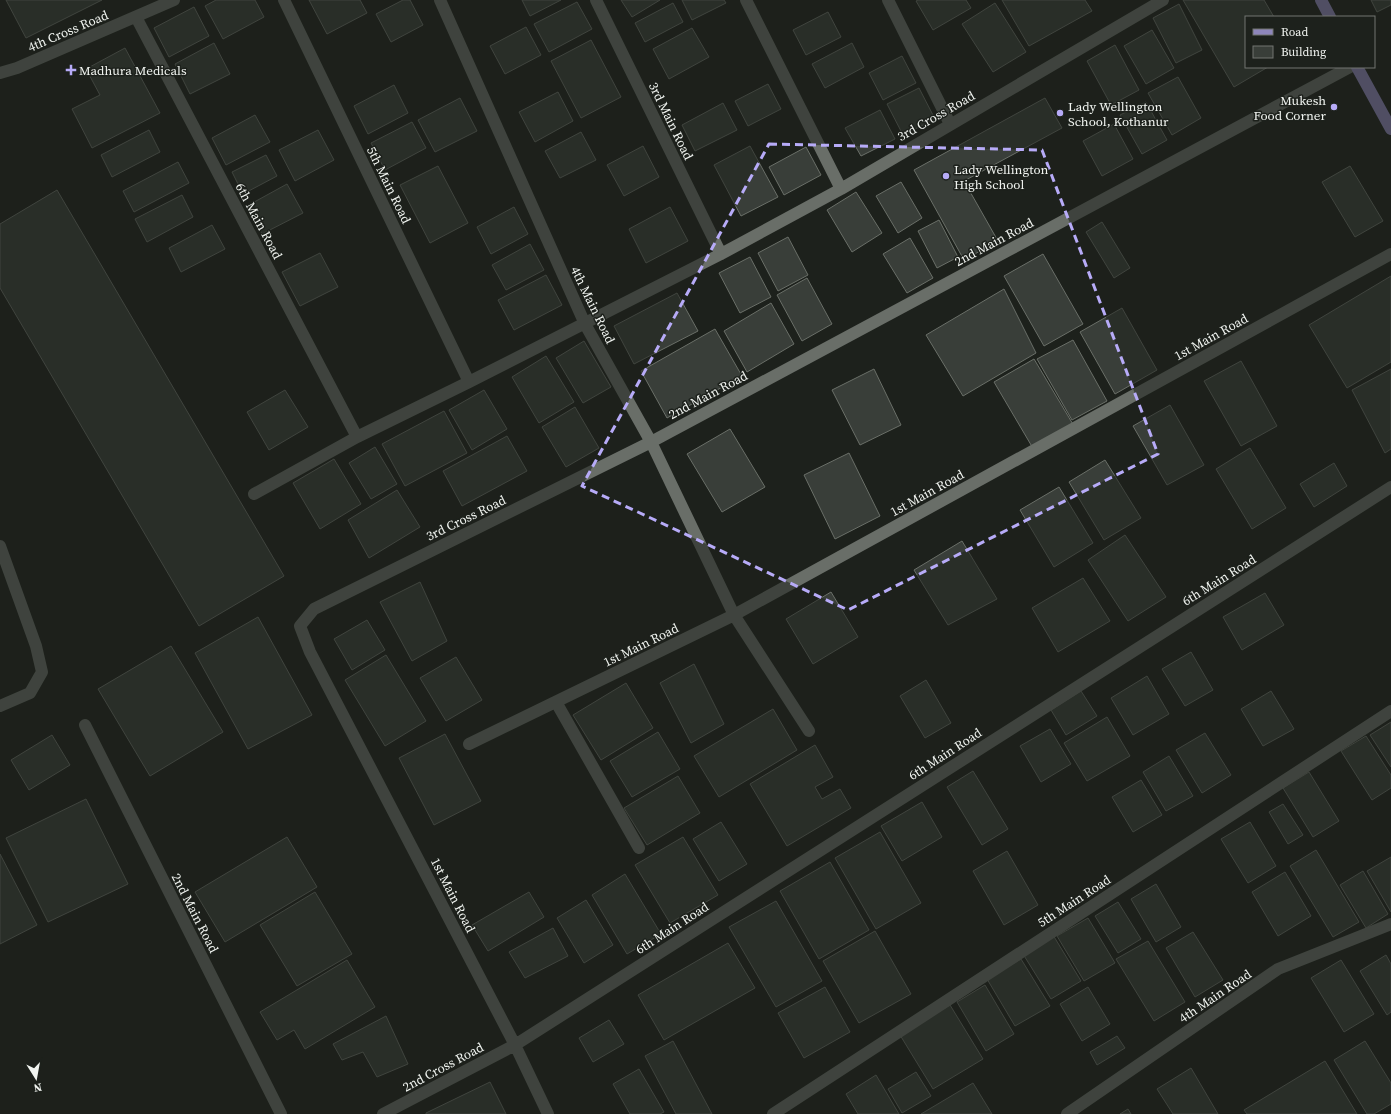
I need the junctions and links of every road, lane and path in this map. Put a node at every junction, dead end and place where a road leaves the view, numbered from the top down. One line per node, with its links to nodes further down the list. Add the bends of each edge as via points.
1 (174, 0): 10 (street, 4th Cross Road)
2 (284, 0): 20 (street, 5th Main Road)
3 (440, 0): 19 (street, 4th Main Road)
4 (596, 0): 17 (street, 3rd Main Road)
5 (746, 0): 16 (street)
6 (888, 0): 14 (street)
7 (1163, 0): 14 (street, 3rd Cross Road)
8 (1321, 0): 9 (main road)
9 (1329, 16)
10 (136, 17): 13 (street, 4th Cross Road); 21 (street, 6th Main Road)
11 (1348, 68): 22 (street, 2nd Main Road)
12 (1358, 68): 15 (main road)
13 (0, 73)
14 (950, 124): 16 (street, 3rd Cross Road)
15 (1391, 129)
16 (840, 189): 17 (street, 3rd Cross Road)
17 (721, 254): 19 (street, 3rd Cross Road)
18 (1391, 254): 26 (street, 1st Main Road)
19 (585, 324): 20 (street, 3rd Cross Road); 22 (street, 4th Main Road)
20 (469, 382): 21 (street, 3rd Cross Road)
21 (357, 437): 24 (street, 3rd Cross Road)
22 (651, 442): 26 (street, 4th Main Road); 27 (street, 3rd Cross Road, via 314,609)
23 (1391, 487): 36 (street, 6th Main Road)
24 (254, 494)
25 (0, 546): 29 (street, via 36,646 42,672 30,694)
26 (734, 615): 28 (street, 1st Main Road); 32 (street, 4th Main Road)
27 (300, 626): 36 (street, 1st Main Road, via 310,652)
28 (556, 702): 33 (street, 1st Main Road); 34 (street)
29 (0, 706)
30 (1391, 711): 40 (street, 5th Main Road)
31 (85, 724): 37 (street, 2nd Main Road)
32 (809, 730)
33 (469, 744)
34 (639, 848)
35 (1391, 924): 41 (street, 4th Main Road, via 1278,969)
36 (515, 1045): 38 (street, 2nd Cross Road); 39 (street, 1st Main Road)
37 (280, 1114)
38 (383, 1114)
39 (548, 1114)
40 (773, 1114)
41 (1067, 1114)

